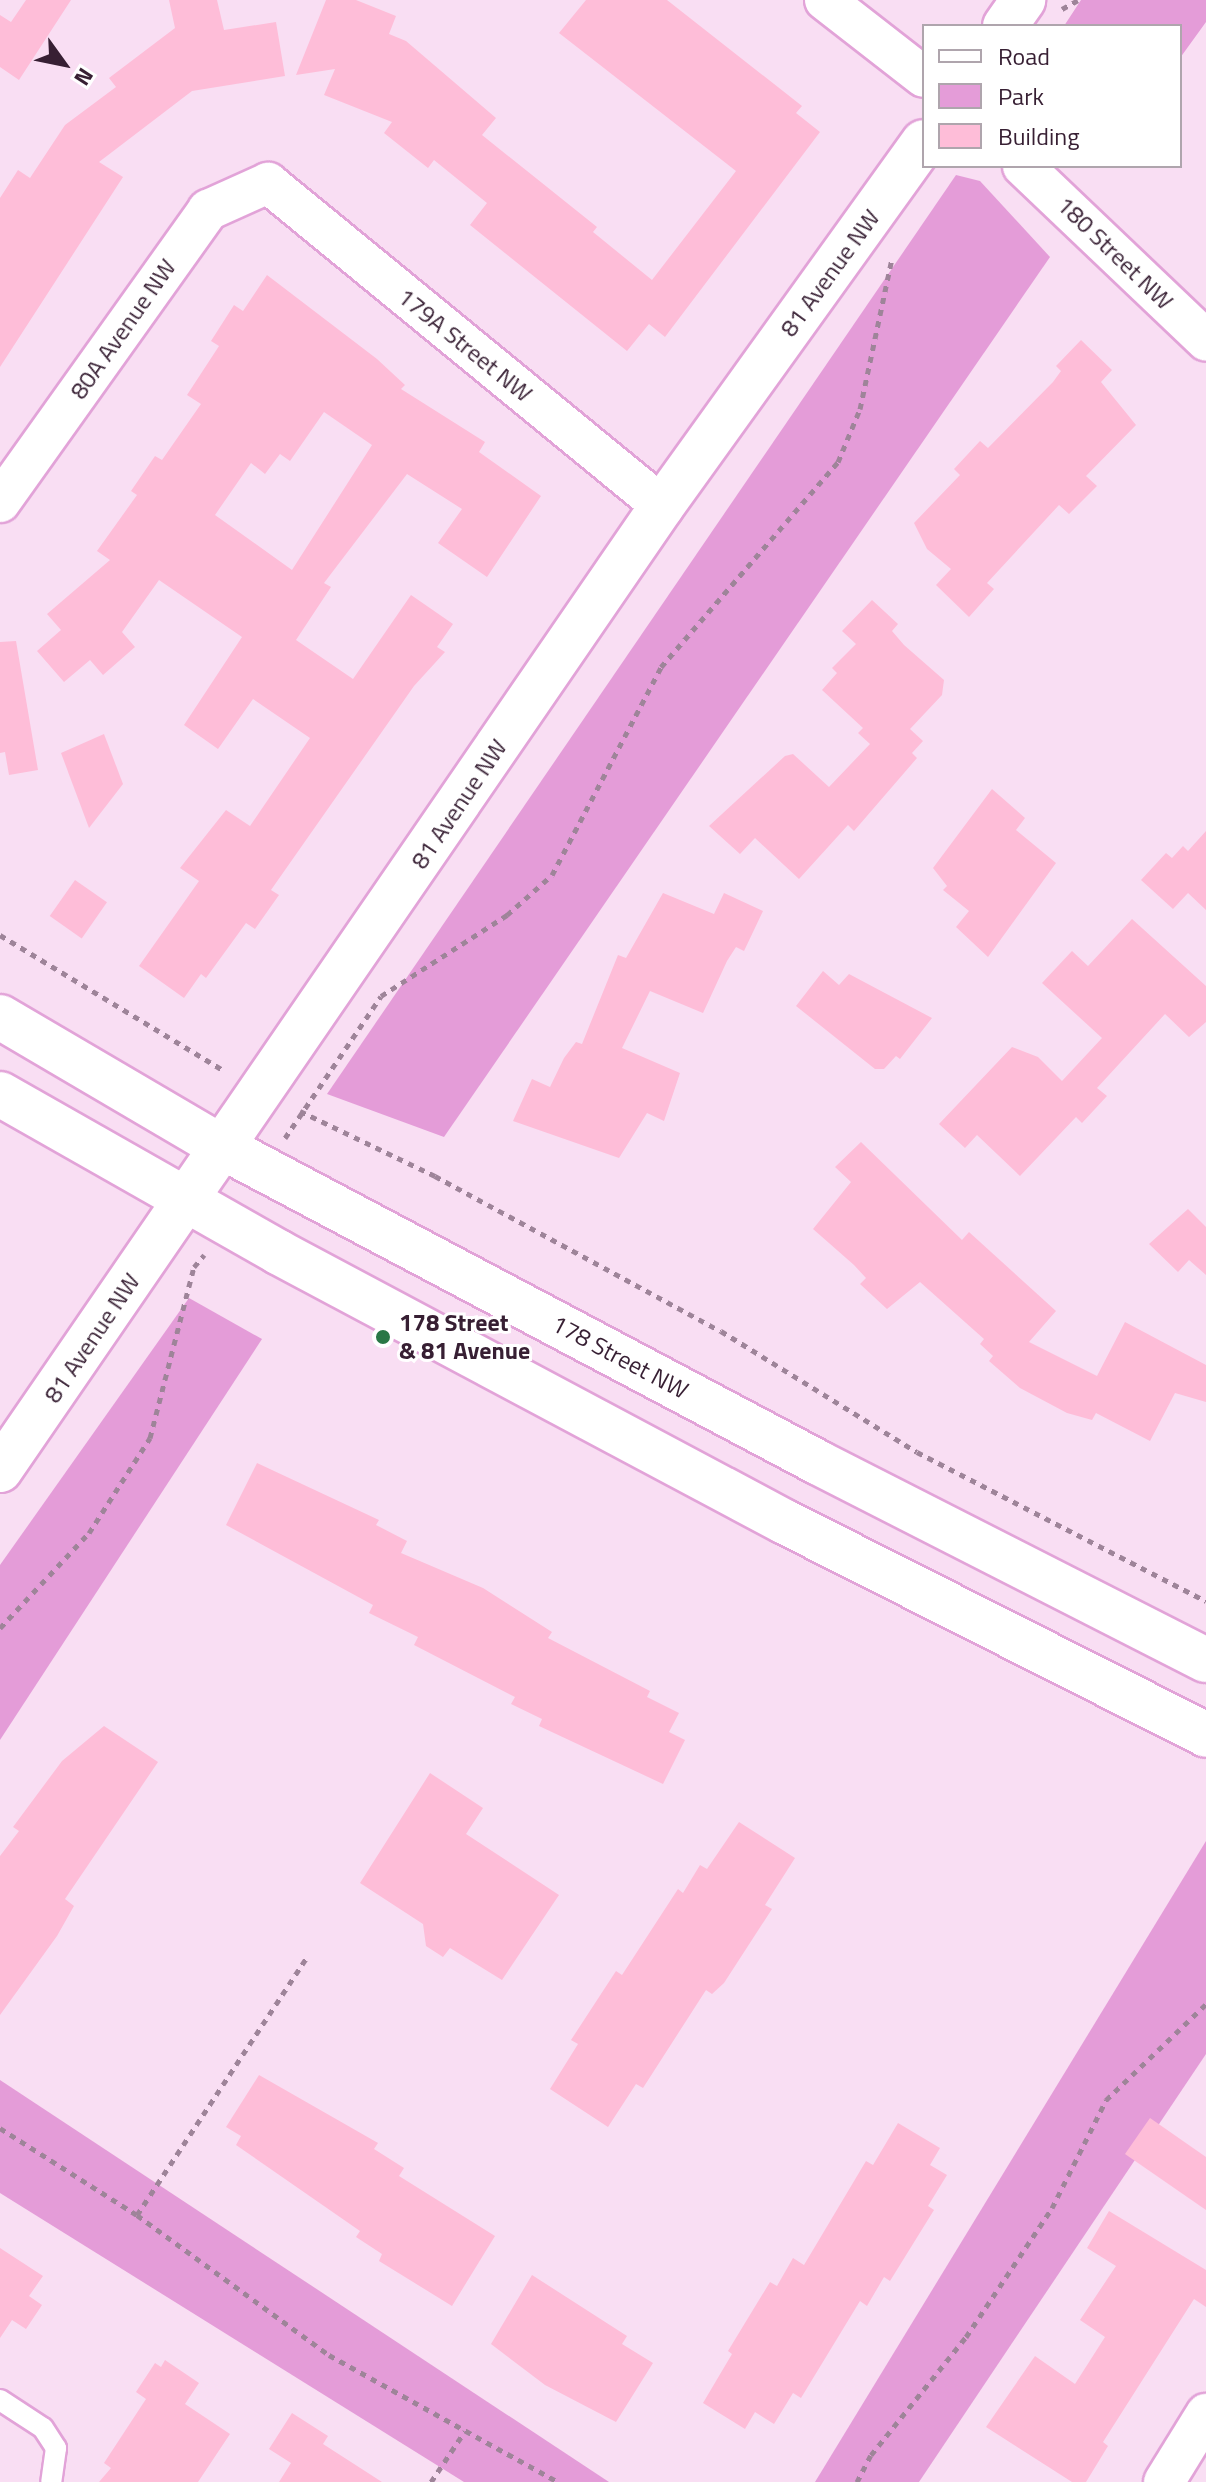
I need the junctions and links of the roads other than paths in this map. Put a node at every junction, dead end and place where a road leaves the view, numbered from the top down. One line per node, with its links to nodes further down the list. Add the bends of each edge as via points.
1 (825, 0): 4 (street)
2 (1023, 0): 3 (main road)
3 (1006, 24)
4 (922, 75)
5 (922, 145): 10 (main road, 81 Avenue NW)
6 (1025, 168): 8 (street, 180 Street NW)
7 (268, 183): 9 (street, 80A Avenue NW, via 208,210); 10 (street, 179A Street NW)
8 (1206, 340)
9 (0, 502)
10 (662, 506): 13 (main road, 81 Avenue NW)
11 (0, 1017): 13 (main road, 178 Street NW)
12 (0, 1094): 14 (main road)
13 (222, 1147): 14 (main road, 81 Avenue NW); 16 (main road, 178 Street NW, via 805,1456)
14 (186, 1200): 15 (main road, 81 Avenue NW); 17 (main road, via 785,1522)
15 (0, 1470)
16 (1206, 1660)
17 (1206, 1735)
18 (0, 2400): 20 (lane, via 43,2428 56,2448)
19 (1206, 2414): 21 (street)
20 (51, 2482)
21 (1164, 2482)

